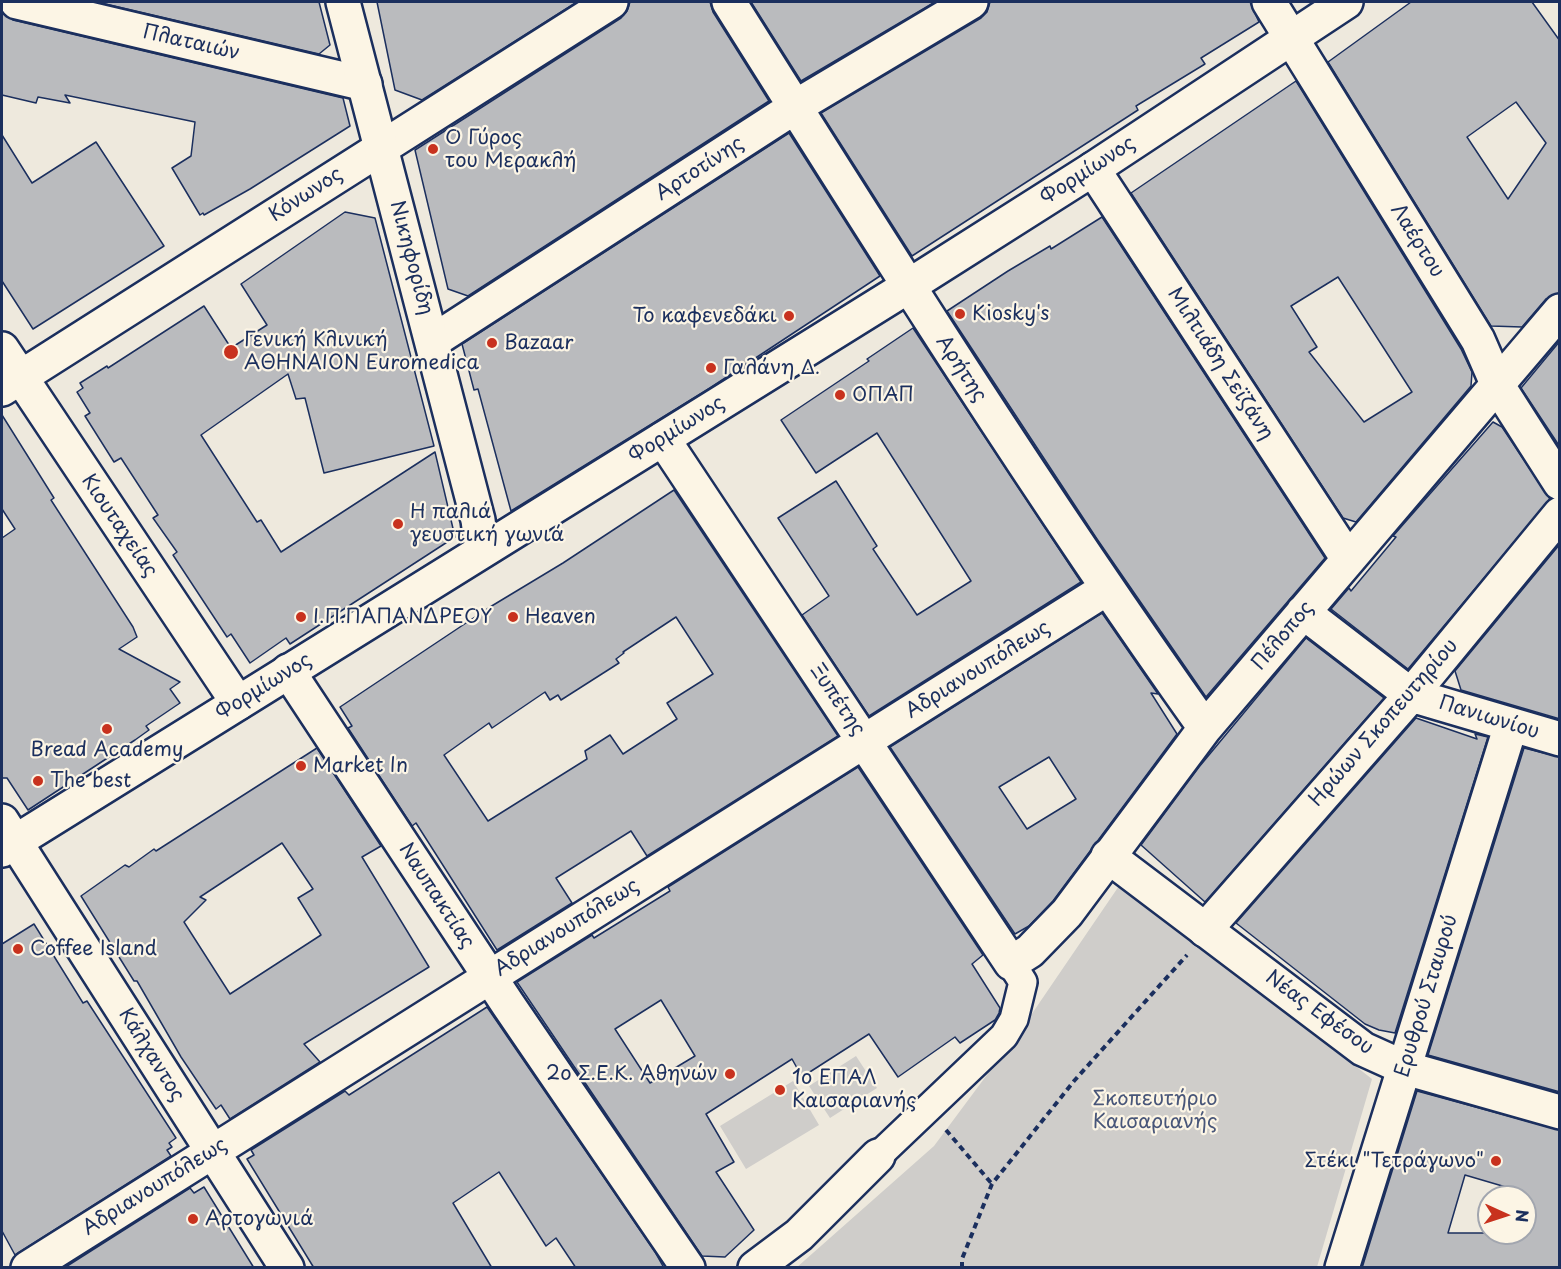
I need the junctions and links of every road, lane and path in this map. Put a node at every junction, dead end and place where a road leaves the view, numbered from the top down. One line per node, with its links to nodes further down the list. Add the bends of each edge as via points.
1 (17, 2): 9 (street, Πλαταιών)
2 (343, 2): 9 (street, Νικηφορίδη)
3 (611, 2): 11 (street, Κόνωνος)
4 (729, 2): 10 (street, Αρήτης)
5 (971, 2): 10 (street, Αρτοτίνης)
6 (1269, 2): 8 (street, Λαέρτου)
7 (1346, 2): 8 (street, Φορμίωνος)
8 (1292, 37): 12 (street, Φορμίωνος); 18 (street, Λαέρτου, via 1478,340)
9 (365, 84): 11 (street, Νικηφορίδη)
10 (795, 107): 13 (street, Αρήτης); 15 (street, Αρτοτίνης)
11 (382, 146): 15 (street, Νικηφορίδη); 17 (street, Κόνωνος)
12 (1093, 169): 13 (street, Φορμίωνος); 23 (street, Μιλτιάδη Σεϊζάνη)
13 (907, 287): 19 (street, Φορμίωνος); 24 (street, Αρήτης)
14 (1560, 311): 18 (street, Πέλοπος)
15 (433, 341): 22 (street, Νικηφορίδη, via 478,520)
16 (2, 349): 17 (street, Κιουταχείας)
17 (11, 383): 28 (street, Κιουταχείας)
18 (1498, 386): 20 (street, Λαέρτου); 23 (street, Πέλοπος)
19 (663, 439): 22 (street, Φορμίωνος); 32 (street, Ξυπέτης)
20 (1560, 483)
21 (1560, 514): 27 (street, Ηρώων Σκοπευτηρίου)
22 (482, 551): 26 (street, Φορμίωνος)
23 (1348, 558): 25 (street, Πέλοπος)
24 (1106, 589): 30 (street, Αρήτης); 32 (street, Αδριανουπόλεως)
25 (1303, 612): 27 (street, Πανιωνίου); 30 (street, Πέλοπος)
26 (288, 671): 28 (street, Φορμίωνος); 37 (street, Ναυπακτίας)
27 (1411, 695): 29 (street, Πανιωνίου); 35 (street, Ηρώων Σκοπευτηρίου)
28 (238, 703): 33 (street, Φορμίωνος)
29 (1511, 725): 31 (street, Πανιωνίου); 38 (street, Ερυθρού Σταυρού)
30 (1205, 728): 34 (street, Πέλοπος)
31 (1560, 739)
32 (865, 741): 36 (street, Ξυπέτης); 37 (street, Αδριανουπόλεως)
33 (6, 837): 41 (street, Κάλχαντος)
34 (1108, 856): 35 (street, Νέας Εφέσου); 36 (street, Πέλοπος, via 1067,913 1030,951)
35 (1205, 930): 38 (street, Νέας Εφέσου, via 1364,1049); 43 (path, via 1197,944 1074,1081)
36 (1011, 963): 40 (street, via 1023,981 1014,1018 1004,1036)
37 (490, 977): 41 (street, Αδριανουπόλεως); 46 (street, Ναυπακτίας)
38 (1405, 1068): 39 (street, Νέας Εφέσου); 49 (street, Ερυθρού Σταυρού)
39 (1560, 1112)
40 (931, 1118): 42 (street); 43 (path, via 952,1136)
41 (212, 1152): 44 (street, Αδριανουπόλεως); 45 (street, Κάλχαντος)
42 (878, 1156): 47 (street, via 799,1235)
43 (992, 1184): 48 (path, via 962,1259)
44 (28, 1268)
45 (287, 1268)
46 (687, 1268)
47 (755, 1268)
48 (962, 1268)
49 (1342, 1268)

